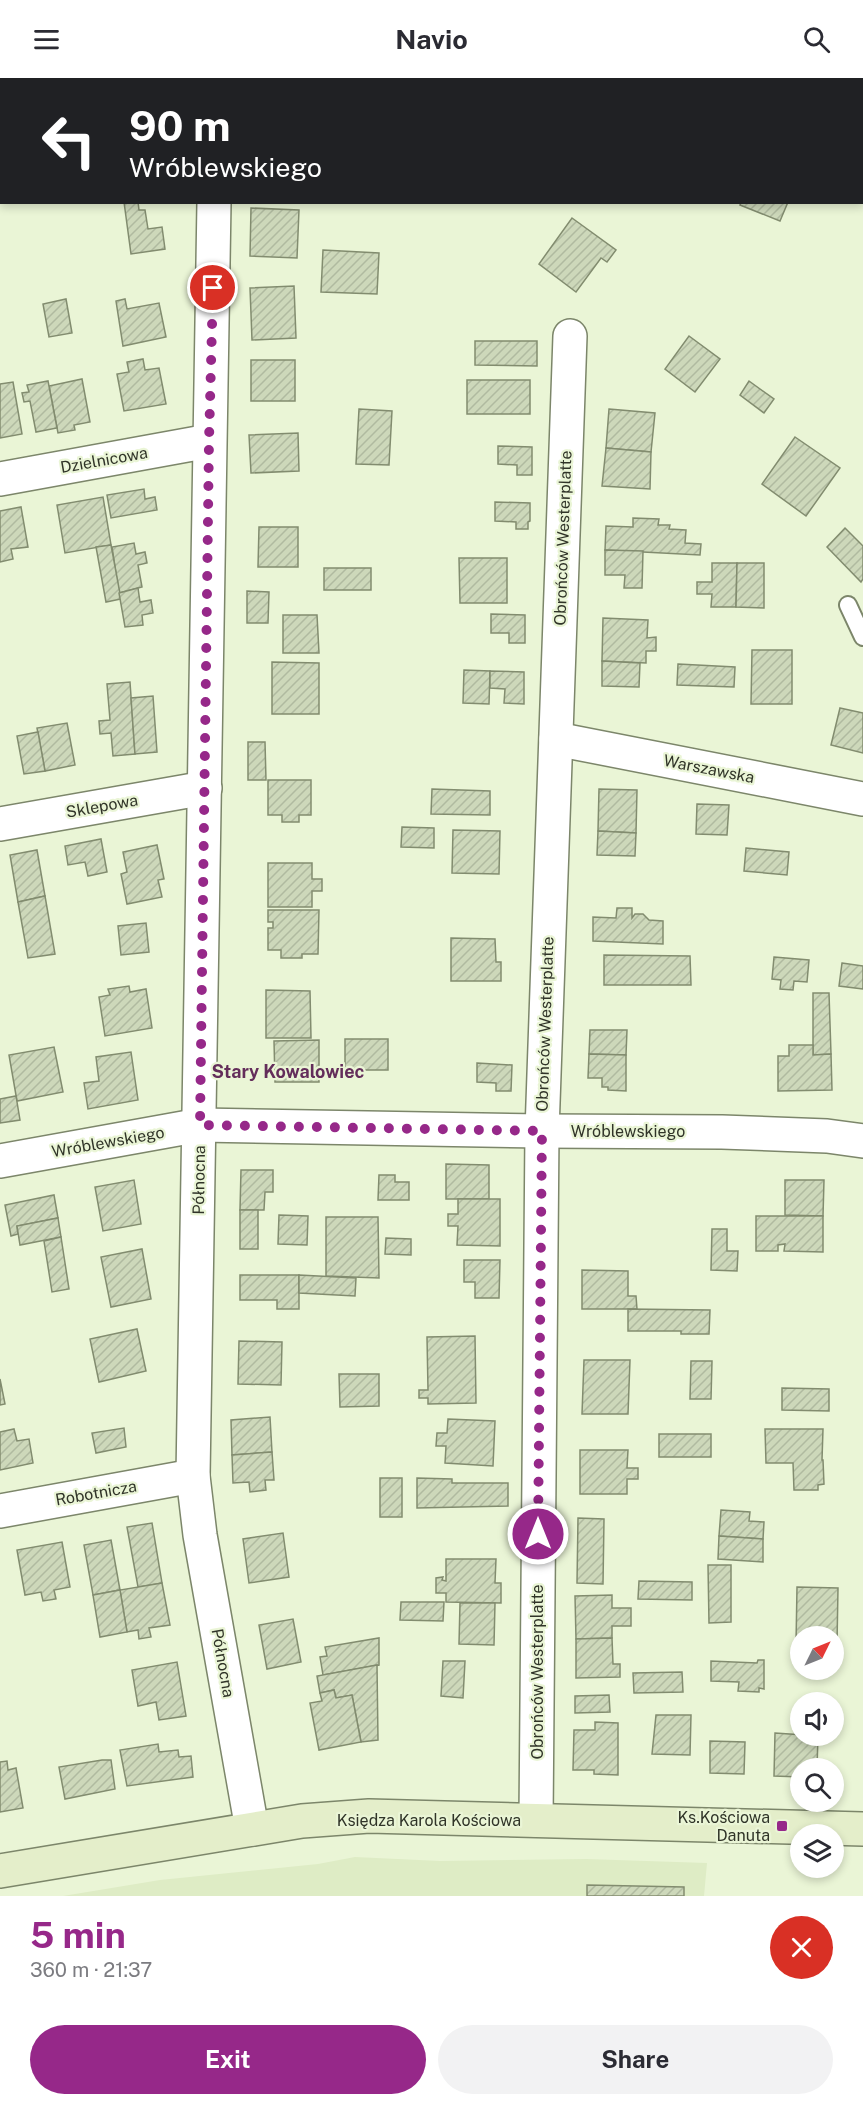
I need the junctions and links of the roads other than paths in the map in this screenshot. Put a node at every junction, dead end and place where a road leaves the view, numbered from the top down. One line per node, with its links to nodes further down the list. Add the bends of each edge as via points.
1 (214, 204): 3 (street, Północna)
2 (570, 336): 7 (street, Obrońców Westerplatte)
3 (209, 441): 4 (street, Dzielnicowa); 8 (street, Północna)
4 (0, 479)
5 (848, 605): 6 (lane)
6 (863, 637)
7 (556, 739): 9 (street, Warszawska); 12 (street, Obrońców Westerplatte)
8 (205, 788): 10 (street, Sklepowa); 11 (street, Północna)
9 (863, 798)
10 (0, 824)
11 (200, 1125): 12 (street, Wróblewskiego); 14 (street, Wróblewskiego); 15 (street, Północna)
12 (542, 1131): 13 (street, Wróblewskiego, via 722,1132); 17 (street, Obrońców Westerplatte)
13 (863, 1141)
14 (0, 1161)
15 (193, 1476): 16 (street, Robotnicza); 18 (street, Północna)
16 (0, 1511)
17 (536, 1820): 18 (street, Księdza Karola Kościowa, via 369,1816); 19 (street, Księdza Karola Kościowa)
18 (252, 1829): 20 (street, Księdza Karola Kościowa)
19 (863, 1829)
20 (0, 1871)

